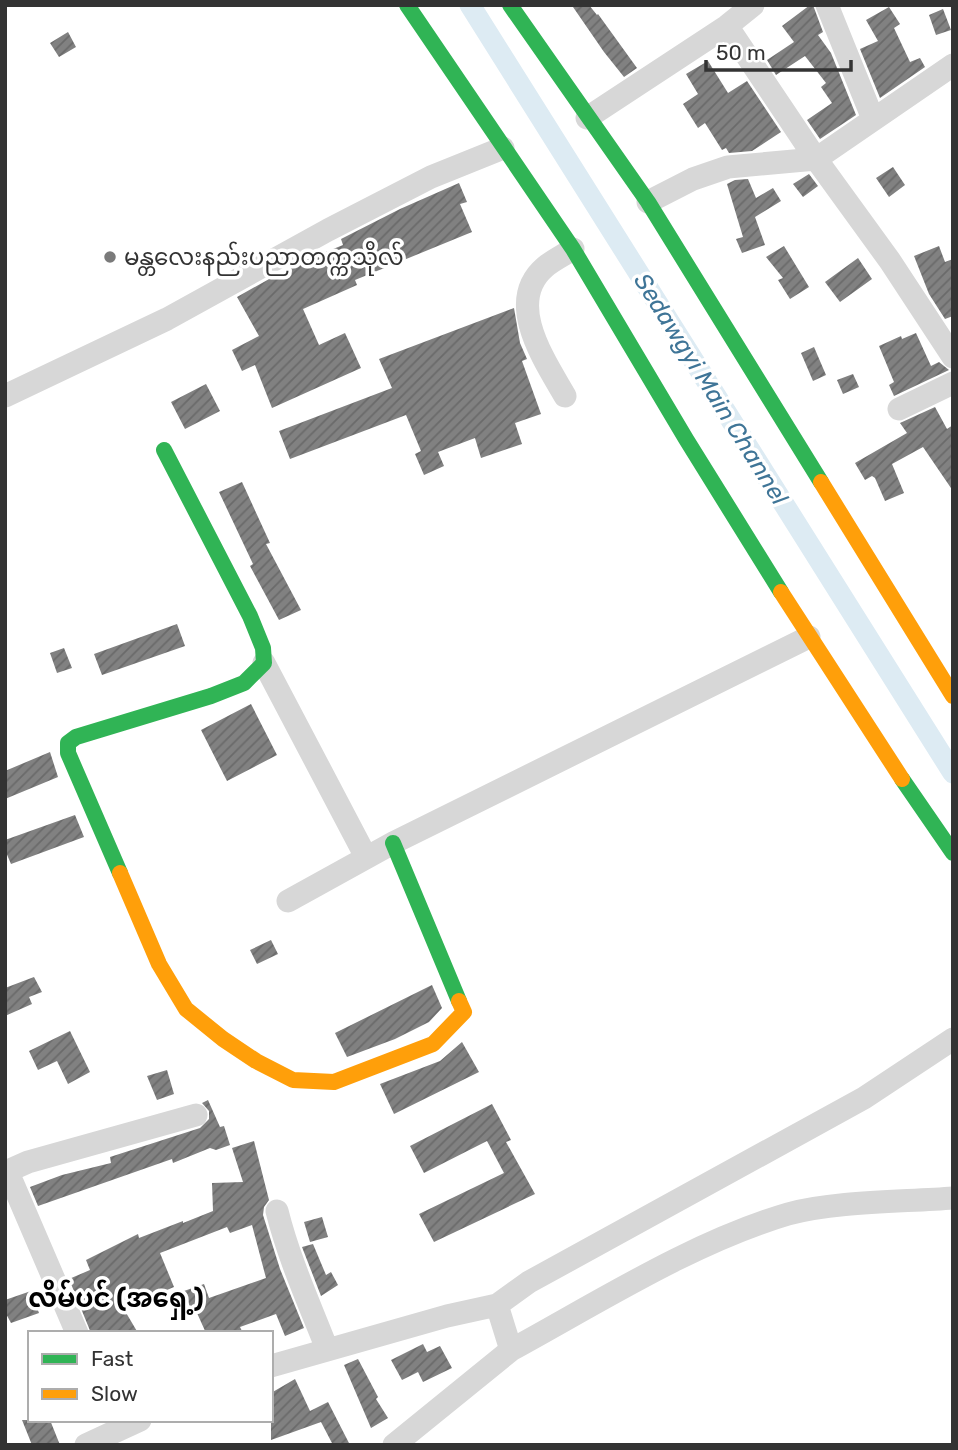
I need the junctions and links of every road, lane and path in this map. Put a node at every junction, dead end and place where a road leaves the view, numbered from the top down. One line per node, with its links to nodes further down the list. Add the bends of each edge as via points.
1 (408, 5): 9 (street)
2 (510, 5): 7 (street)
3 (753, 5): 5 (street)
4 (827, 5): 8 (street)
5 (727, 26): 7 (street); 10 (street)
6 (953, 65): 8 (street)
7 (587, 118): 11 (street)
8 (873, 119): 10 (street)
9 (503, 148): 12 (street); 15 (street, via 431,177 167,319)
10 (816, 159): 11 (street, via 728,167); 13 (street)
11 (648, 202): 21 (street)
12 (573, 249): 16 (street, via 543,268 527,294 535,342); 19 (street)
13 (953, 356)
14 (953, 383): 17 (street)
15 (5, 396)
16 (565, 396)
17 (900, 410)
18 (164, 450): 20 (street, via 250,616)
19 (809, 637): 22 (street); 23 (street)
20 (264, 663): 22 (street, via 244,683 68,743 68,753 137,915 186,1009 245,1054 293,1080 334,1082 433,1044 464,1012); 24 (street)
21 (953, 696)
22 (393, 843): 24 (street)
23 (953, 853)
24 (366, 857): 25 (street)
25 (288, 901)
26 (953, 1039): 31 (street, via 864,1098 529,1282)
27 (195, 1115): 28 (street)
28 (8, 1165): 32 (street)
29 (953, 1198): 34 (street, via 825,1207 790,1214 713,1241)
30 (277, 1211): 33 (street, via 287,1250)
31 (497, 1305): 33 (street); 34 (street)
32 (76, 1331)
33 (327, 1349): 35 (street)
34 (511, 1350): 38 (street)
35 (273, 1365)
36 (126, 1423): 37 (street)
37 (86, 1445)
38 (394, 1445)

